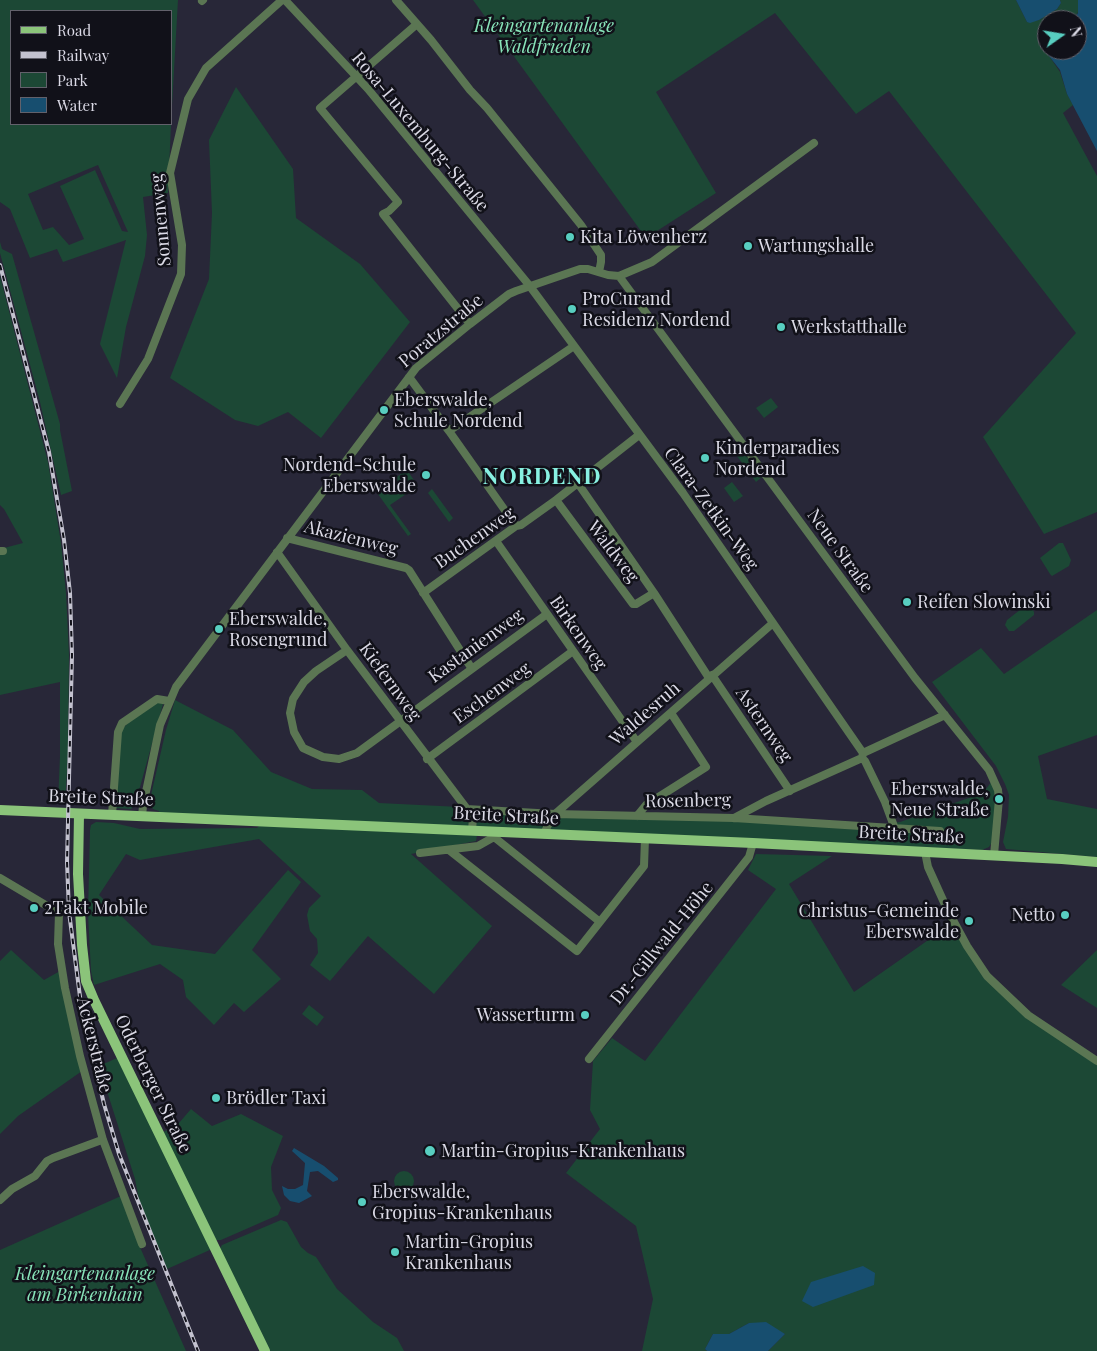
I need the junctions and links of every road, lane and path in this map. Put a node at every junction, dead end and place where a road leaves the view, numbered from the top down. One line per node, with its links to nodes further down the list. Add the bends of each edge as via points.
1 (284, 0): 4 (street, Rosa-Luxemburg-Straße); 12 (street, Sonnenweg, via 206,68 188,99 170,174 182,245 181,274 148,359)
2 (396, 0): 3 (street)
3 (417, 24): 4 (street); 6 (street, via 591,239 601,255)
4 (356, 76): 8 (street, Rosa-Luxemburg-Straße); 9 (street, via 320,108 398,202 383,214)
5 (814, 142): 7 (street, via 659,258)
6 (599, 272): 7 (street, Poratzstraße); 8 (street, Poratzstraße, via 580,269)
7 (619, 276): 31 (street, Neue Straße)
8 (529, 285): 9 (street, Poratzstraße, via 509,294); 10 (street, Clara-Zetkin-Weg)
9 (470, 324): 11 (street, Poratzstraße, via 424,360)
10 (574, 346): 13 (street); 14 (street, Clara-Zetkin-Weg)
11 (409, 377): 13 (street); 18 (street, Poratzstraße)
12 (120, 404)
13 (449, 431): 17 (street)
14 (639, 435): 15 (street, Buchenweg); 24 (street, Clara-Zetkin-Weg)
15 (577, 482): 16 (street, Buchenweg); 22 (street, Waldweg)
16 (556, 500): 17 (street, Buchenweg); 22 (street, Waldweg, via 633,604)
17 (516, 526): 19 (street, Buchenweg)
18 (288, 538): 20 (street, Poratzstraße); 21 (street, Akazienweg, via 406,568)
19 (496, 541): 21 (street, Buchenweg); 23 (street, Birkenweg)
20 (277, 552): 25 (street, Kiefernweg); 29 (street, Poratzstraße, via 176,687)
21 (423, 593): 27 (street, Akazienweg)
22 (654, 593): 28 (street, Waldweg)
23 (547, 614): 26 (street, Birkenweg); 27 (street, Kastanienweg)
24 (773, 623): 28 (street, Waldesruh); 34 (street, Clara-Zetkin-Weg)
25 (347, 650): 32 (street, Kiefernweg); 32 (street, via 316,671 293,699 290,713 302,748 323,757 347,757 358,753)
26 (573, 651): 33 (street, Birkenweg); 35 (street, Eschenweg)
27 (472, 669): 32 (street, Kastanienweg)
28 (710, 676): 30 (street, Waldesruh); 36 (street, Asternweg)
29 (169, 701): 41 (street, via 157,699 122,723 118,732); 42 (street, Poratzstraße, via 158,736)
30 (671, 713): 33 (street, Waldesruh); 43 (street, via 706,766 646,805)
31 (945, 715): 34 (street, Rosenberg); 55 (street, Neue Straße, via 993,777 999,799)
32 (400, 722): 35 (street, Kiefernweg)
33 (637, 742): 40 (street, Waldesruh)
34 (862, 755): 36 (street, Rosenberg); 45 (street, Clara-Zetkin-Weg)
35 (427, 759): 37 (street, Kiefernweg)
36 (790, 791): 44 (street, Rosenberg)
37 (466, 809): 40 (street, Rosenberg); 46 (street, Kiefernweg, via 473,817)
38 (0, 810): 39 (main road, Breite Straße)
39 (79, 814): 41 (main road, Breite Straße); 64 (main road, Oderberger Straße, via 78,874 86,981)
40 (555, 814): 43 (street, Rosenberg); 49 (street, Waldesruh)
41 (112, 815): 42 (main road, Breite Straße)
42 (142, 816): 46 (main road, Breite Straße)
43 (637, 816): 44 (street, Rosenberg)
44 (734, 818): 45 (street)
45 (895, 829): 47 (street)
46 (472, 831): 48 (main road, Breite Straße)
47 (940, 831)
48 (494, 834): 49 (main road, Breite Straße); 52 (street, via 478,846); 58 (street)
49 (544, 834): 50 (main road, Breite Straße)
50 (645, 839): 51 (main road, Breite Straße); 58 (street, via 644,866)
51 (753, 843): 53 (main road, Breite Straße); 59 (street, Dr.-Gillwald-Höhe, via 739,870)
52 (449, 850): 54 (street); 58 (street, via 576,951)
53 (926, 852): 55 (main road, Breite Straße); 60 (street, via 928,867 947,909 986,976 1028,1015)
54 (420, 853)
55 (994, 856): 56 (main road, Breite Straße)
56 (1097, 862)
57 (0, 878): 63 (street, Ackerstraße, via 58,913 58,944 80,1056 103,1140)
58 (600, 922)
59 (589, 1059)
60 (1097, 1061)
61 (99, 1141): 62 (street, via 47,1161 35,1176)
62 (0, 1200)
63 (142, 1244)
64 (265, 1351)

